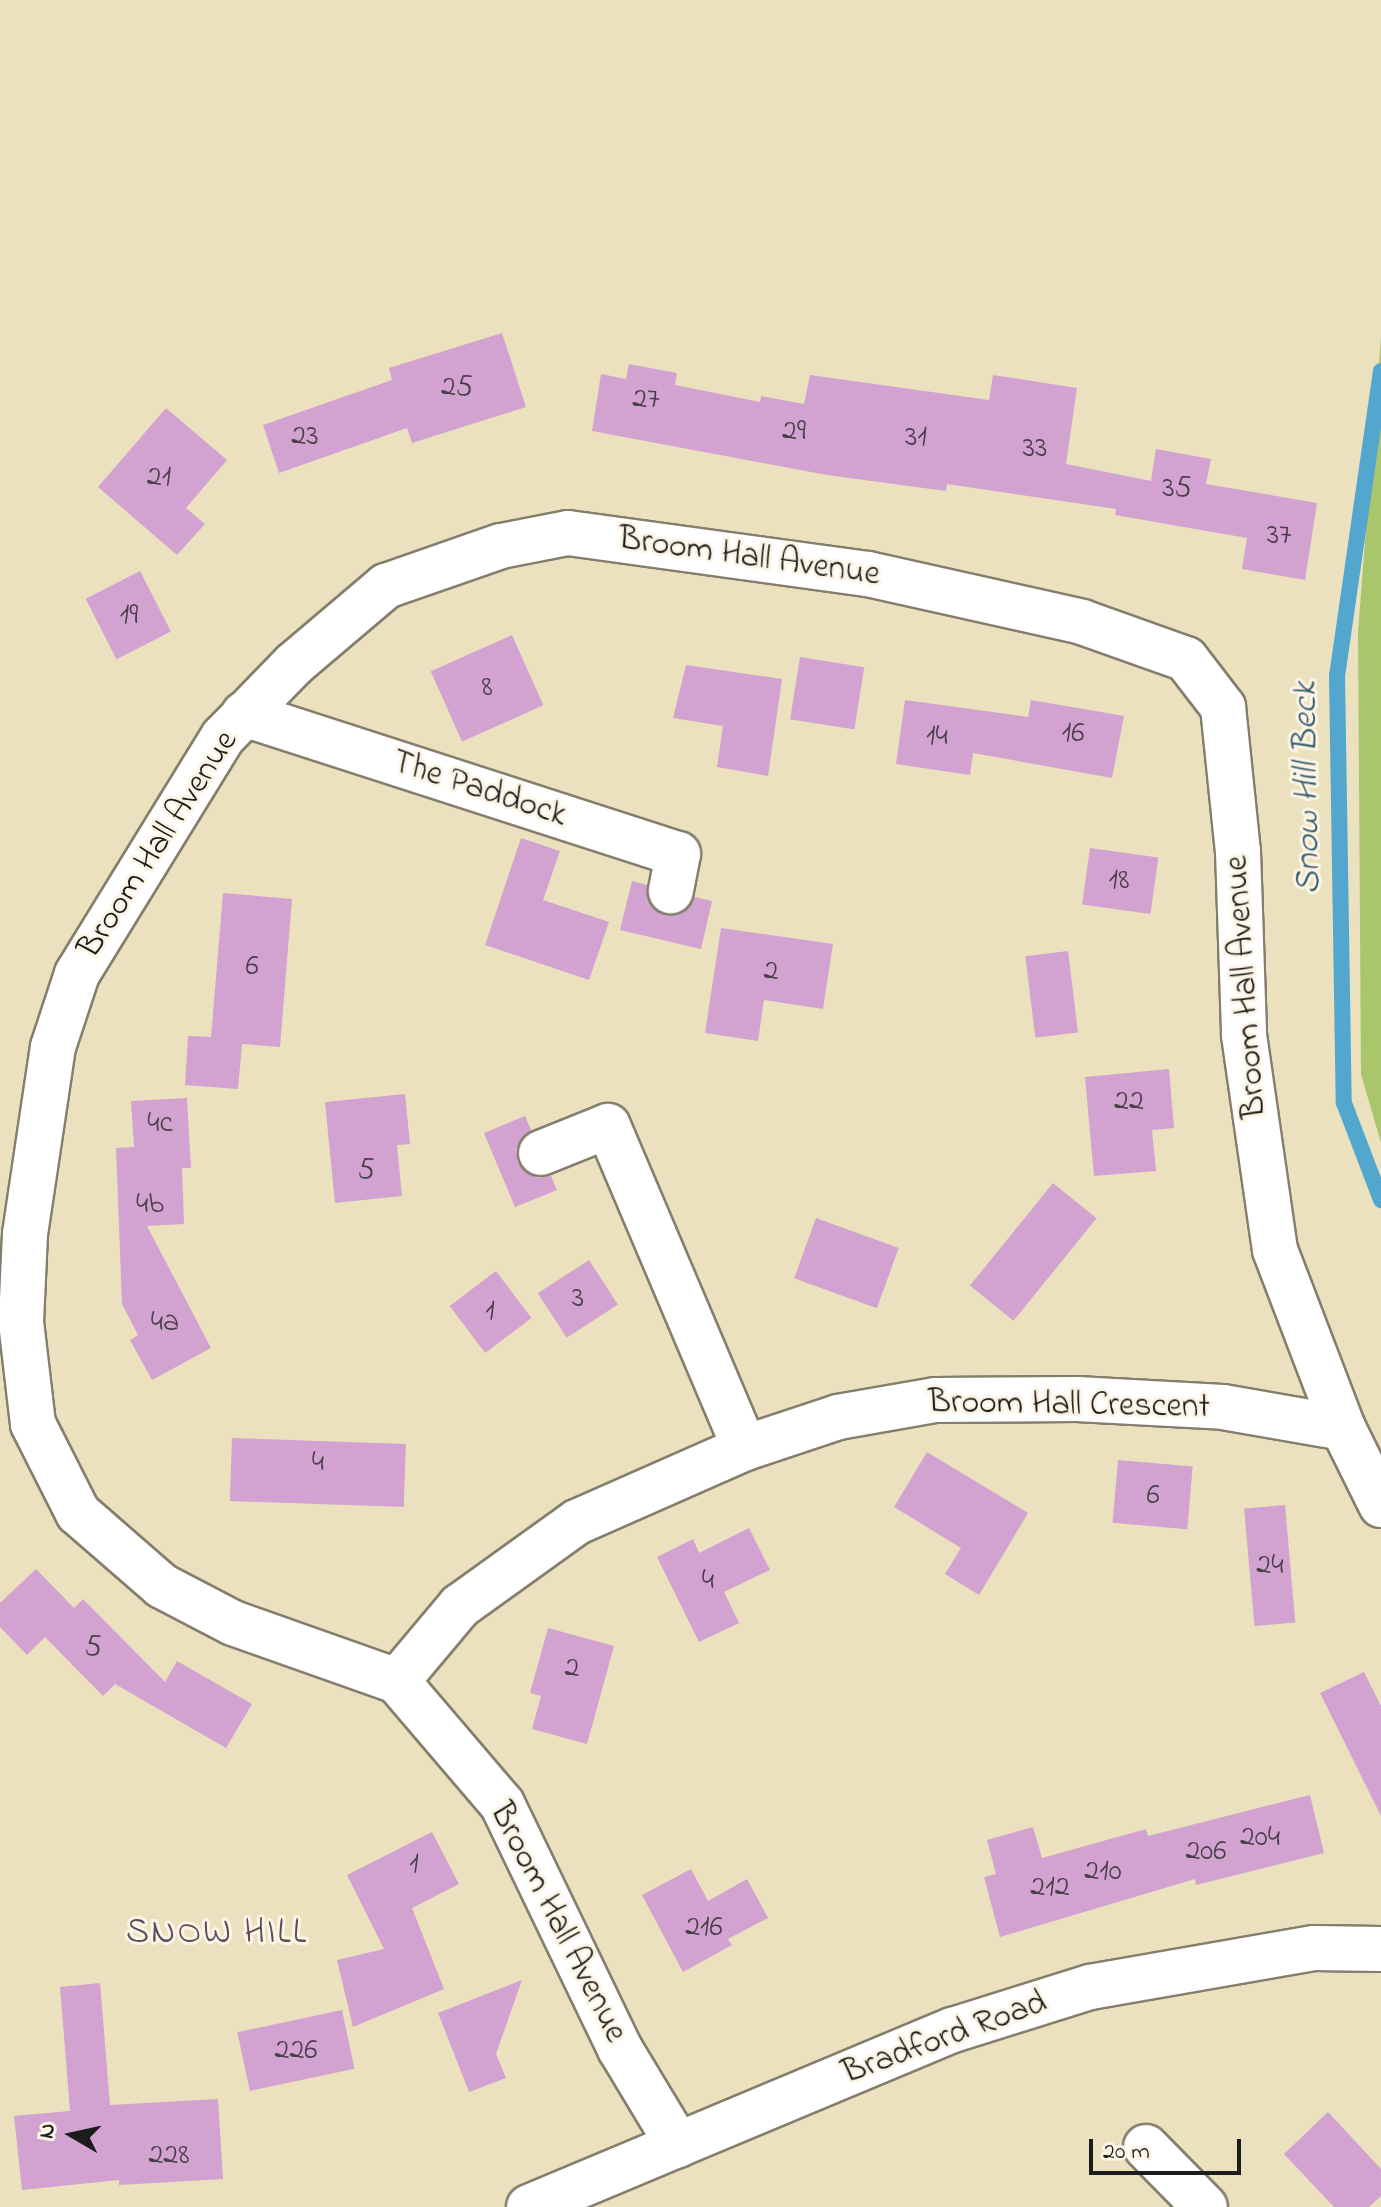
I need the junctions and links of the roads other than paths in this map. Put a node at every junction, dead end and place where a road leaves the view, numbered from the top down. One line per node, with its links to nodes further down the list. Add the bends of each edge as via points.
1 (244, 714): 2 (street, The Paddock, via 678,854); 4 (street, Broom Hall Avenue, via 386,586 501,546 568,533 868,574 1082,622 1186,659 1223,707 1238,851 1244,1035 1275,1250); 7 (street, Broom Hall Avenue, via 206,763 77,974 53,1047 25,1234 21,1322 33,1424 78,1513 162,1586 233,1623)
2 (671, 891)
3 (541, 1153): 5 (street, via 608,1126)
4 (1343, 1428): 5 (street, Broom Hall Crescent, via 1223,1407 1077,1399 935,1400 838,1417); 6 (street, Broom Hall Avenue)
5 (745, 1448): 7 (street, Broom Hall Crescent, via 577,1522 460,1606)
6 (1381, 1505)
7 (397, 1681): 9 (street, Broom Hall Avenue, via 502,1804 620,2049)
8 (1381, 1949): 9 (street, Bradford Road, via 1314,1948 1090,1987 953,2030)
9 (678, 2145): 12 (street, Bradford Road)
10 (1146, 2147): 11 (street)
11 (1180, 2199)
12 (529, 2207)

